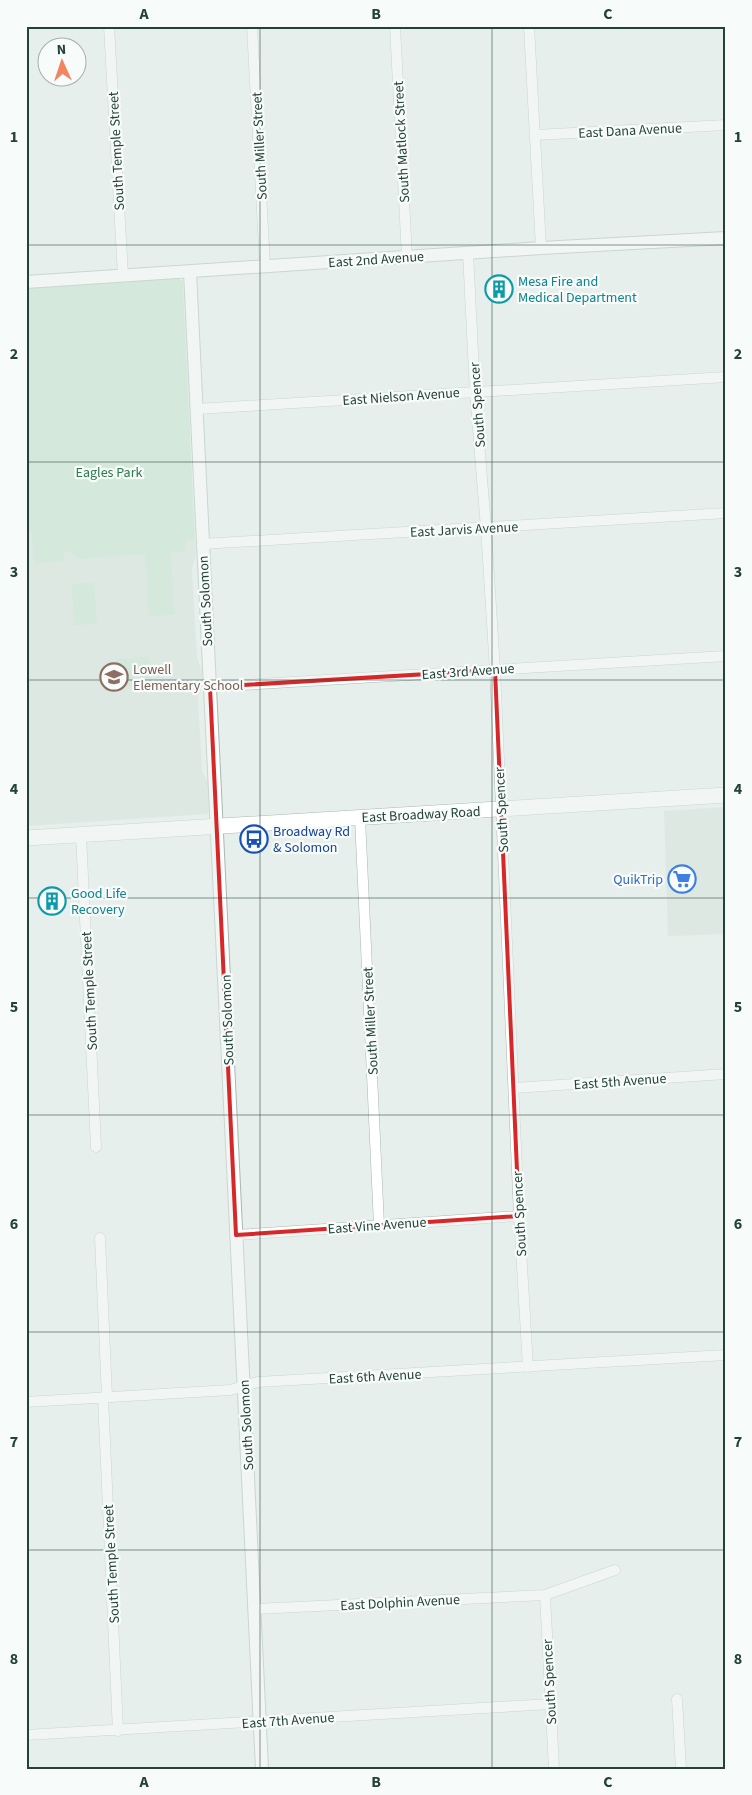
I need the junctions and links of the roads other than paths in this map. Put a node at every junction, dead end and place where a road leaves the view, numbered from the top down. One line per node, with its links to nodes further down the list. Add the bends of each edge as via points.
1 (109, 26): 13 (street, South Temple Street)
2 (252, 26): 11 (street, South Miller Street)
3 (395, 26): 10 (street, South Matlock Street)
4 (529, 26): 6 (street)
5 (726, 125): 6 (street, East Dana Avenue)
6 (535, 135): 8 (street)
7 (726, 238): 8 (street, East 2nd Avenue)
8 (541, 248): 9 (street, East 2nd Avenue)
9 (468, 253): 10 (street, East 2nd Avenue); 16 (street, South Spencer)
10 (407, 257): 11 (street, East 2nd Avenue)
11 (265, 266): 12 (street, East 2nd Avenue)
12 (190, 272): 13 (street, East 2nd Avenue); 17 (street, South Solomon)
13 (123, 276): 14 (street, East 2nd Avenue)
14 (26, 282)
15 (726, 377): 16 (street, East Nielson Avenue)
16 (475, 392): 17 (street, East Nielson Avenue); 19 (street, South Spencer)
17 (196, 409): 20 (street, South Solomon)
18 (726, 513): 19 (street, East Jarvis Avenue)
19 (486, 528): 20 (street, East Jarvis Avenue); 22 (street, South Spencer)
20 (202, 544): 23 (street, South Solomon)
21 (726, 656): 22 (street, East 3rd Avenue)
22 (495, 670): 23 (street, East 3rd Avenue); 25 (street, South Spencer)
23 (210, 688): 27 (street, South Solomon)
24 (726, 795): 25 (main road, East Broadway Road)
25 (501, 809): 26 (main road, East Broadway Road); 31 (street, South Spencer)
26 (360, 818): 27 (main road, East Broadway Road); 34 (street, South Miller Street)
27 (217, 826): 28 (main road, East Broadway Road); 35 (street, South Solomon)
28 (81, 835): 29 (main road, East Broadway Road); 32 (street, South Temple Street)
29 (26, 838)
30 (726, 1074): 31 (street, East 5th Avenue)
31 (514, 1088): 33 (street, South Spencer)
32 (96, 1147)
33 (519, 1216): 34 (street, East Vine Avenue); 38 (street, South Spencer)
34 (379, 1225): 35 (street, East Vine Avenue)
35 (236, 1234): 39 (street, South Solomon)
36 (100, 1238): 40 (street, South Temple Street)
37 (726, 1355): 38 (street, East 6th Avenue)
38 (528, 1367): 39 (street, East 6th Avenue, via 258,1382)
39 (244, 1386): 40 (street, East 6th Avenue, via 230,1390); 44 (street, South Solomon)
40 (105, 1397): 41 (street, East 6th Avenue); 48 (street, South Temple Street)
41 (26, 1402)
42 (615, 1570): 43 (street, East Dolphin Avenue)
43 (545, 1595): 44 (street, East Dolphin Avenue); 46 (street, South Spencer)
44 (256, 1609): 47 (street, South Solomon)
45 (678, 1699): 52 (street)
46 (550, 1704): 47 (street, East 7th Avenue); 51 (street, South Spencer)
47 (260, 1722): 48 (street, East 7th Avenue); 50 (street, South Solomon)
48 (118, 1730): 49 (street, East 7th Avenue)
49 (26, 1735)
50 (262, 1769)
51 (554, 1769)
52 (681, 1769)

